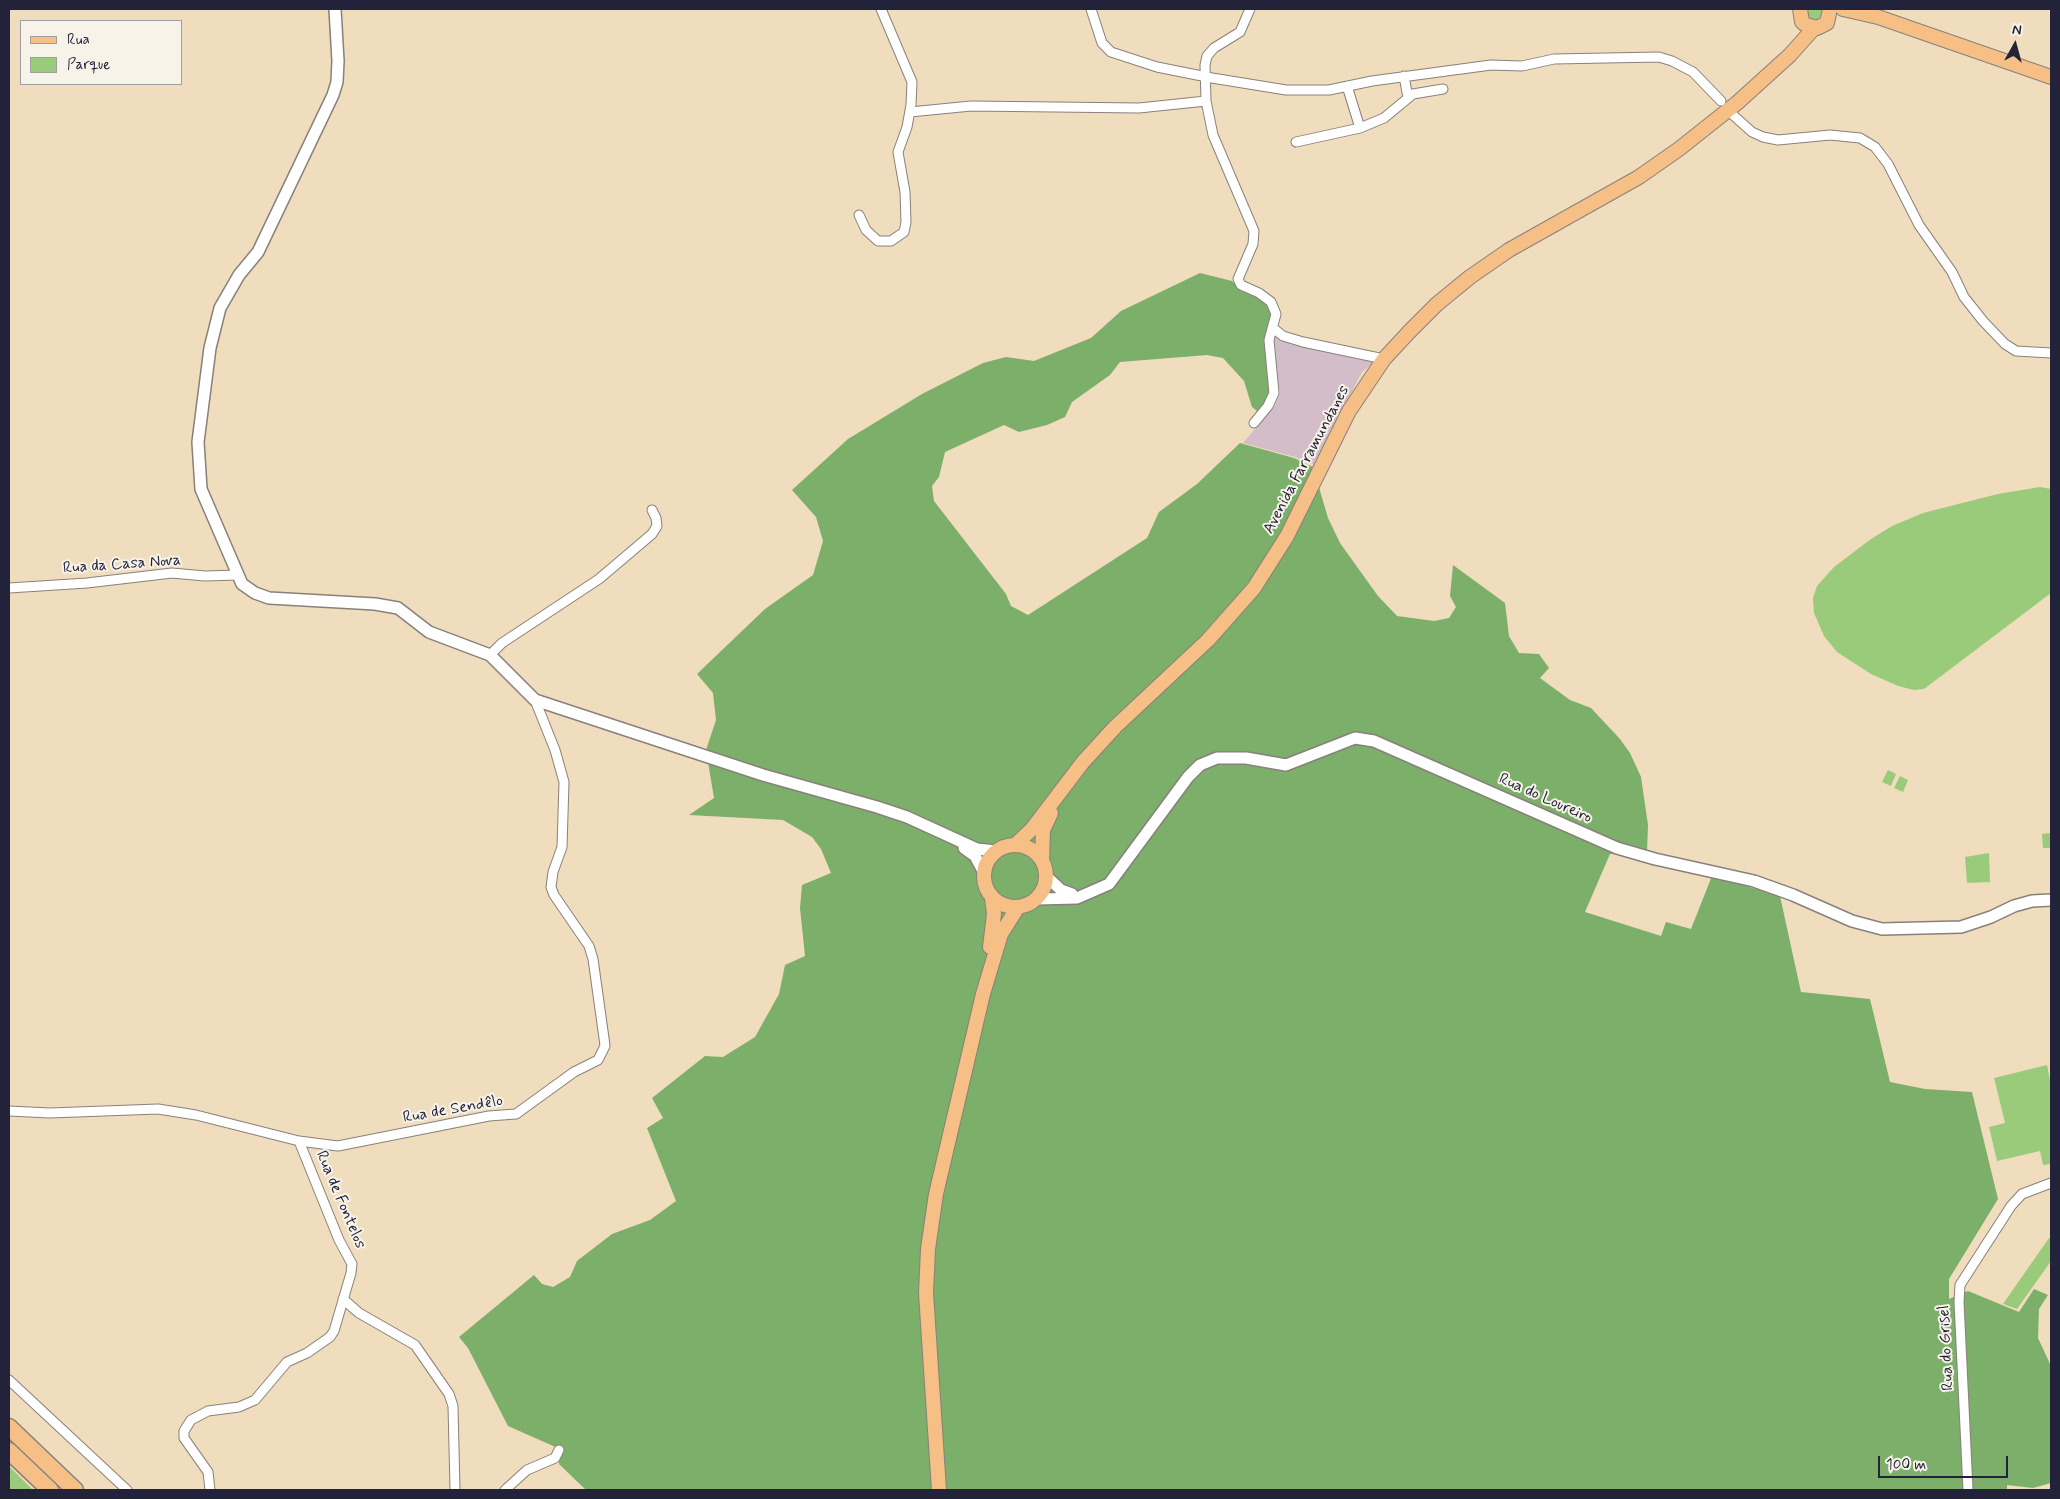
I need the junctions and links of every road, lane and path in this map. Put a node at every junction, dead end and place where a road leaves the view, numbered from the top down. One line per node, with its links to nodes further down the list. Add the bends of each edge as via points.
1 (335, 9): 28 (street, via 338,61 333,95 258,252 239,275 220,308 210,348 198,442 201,489)
2 (881, 9): 18 (street, via 912,82)
3 (1091, 9): 11 (street, via 1102,43 1111,52 1157,67)
4 (1250, 9): 11 (street, via 1240,32 1207,56)
5 (1843, 9): 7 (main road)
6 (1799, 13): 8 (main road, via 1806,26); 9 (main road)
7 (1858, 13): 8 (main road); 12 (main road)
8 (1824, 20): 9 (main road, Avenida Farramundanes)
9 (1795, 47): 25 (main road, Avenida Farramundanes, via 1718,118 1639,176 1509,250 1470,277 1438,304)
10 (1404, 76): 13 (street); 15 (street); 16 (street, via 1491,65 1522,66 1561,58 1659,57 1693,72)
11 (1205, 77): 13 (street, via 1310,92); 17 (street)
12 (2051, 77)
13 (1348, 86): 20 (street)
14 (1443, 89): 15 (street, via 1413,94)
15 (1408, 98): 20 (street, via 1384,118)
16 (1721, 101)
17 (1206, 102): 18 (street, via 1139,108 971,106); 23 (street, via 1213,135 1254,230 1238,279 1241,285 1259,292 1271,302 1276,314)
18 (910, 112): 22 (street, via 898,152 905,192 904,232 891,241 878,241 866,230)
19 (1733, 115): 24 (street, via 1763,137 1778,140 1830,135 1860,138 1875,148 1888,164 1919,225 1983,321 2016,351)
20 (1360, 128): 21 (street)
21 (1296, 142)
22 (859, 215)
23 (1273, 328): 25 (street, via 1284,336 1303,342); 26 (street, via 1269,340 1274,393)
24 (2051, 353)
25 (1384, 359): 32 (main road, Avenida Farramundanes, via 1349,411 1287,536 1254,588 1208,640 1115,727)
26 (1254, 423)
27 (652, 510): 30 (street, via 657,526 652,534 599,579 502,643)
28 (238, 575): 29 (street, Rua da Casa Nova, via 172,573); 30 (street, via 242,584 254,593 269,598 398,608 429,632)
29 (9, 588)
30 (490, 655): 31 (street)
31 (534, 700): 33 (street, via 763,775 878,807); 46 (street, Rua de Sendêlo, via 564,782 562,847 551,887 589,946 604,1038 602,1053 598,1060 574,1072 516,1114 489,1116 338,1146)
32 (1061, 792): 34 (main road); 36 (main road, via 1043,830)
33 (955, 841): 35 (street); 37 (street, via 975,856)
34 (1015, 846): 35 (main road); 36 (main road, via 1031,850)
35 (996, 852): 37 (main road, via 990,857)
36 (1042, 861): 38 (main road)
37 (984, 872): 40 (main road, via 984,882)
38 (1046, 876): 39 (street, via 1061,890); 41 (main road)
39 (1087, 895): 41 (street, Rua do Loureiro); 42 (street, Rua do Loureiro, via 1109,884 1121,871 1200,765 1217,758 1246,758 1286,766 1355,738 1374,741 1617,848 1754,881 1852,921 1882,929 1961,927 2014,906)
40 (992, 898): 43 (main road, via 1000,904); 44 (main road, via 993,933)
41 (1036, 899): 43 (main road)
42 (2051, 900)
43 (1018, 907): 44 (main road, via 1001,934)
44 (982, 994): 59 (main road, via 936,1194 928,1249 927,1312)
45 (9, 1111): 46 (street, Rua de Sendêlo, via 50,1113 158,1109 196,1115)
46 (299, 1141): 48 (street, Rua de Fontelos, via 352,1264)
47 (2051, 1183): 60 (street, Rua do Grisel, via 2022,1194 2011,1206 1960,1285)
48 (343, 1300): 56 (street, Rua de Fontelos, via 330,1337 307,1353 286,1362 255,1400 239,1407 208,1411 191,1420 184,1431 184,1438 208,1472); 57 (street, via 415,1346 449,1394 453,1406)
49 (9, 1380): 55 (street)
50 (9, 1427): 54 (highway)
51 (559, 1450): 58 (street, via 555,1458 527,1470)
52 (9, 1451): 53 (highway)
53 (50, 1490)
54 (75, 1490)
55 (127, 1490)
56 (210, 1490)
57 (455, 1490)
58 (504, 1490)
59 (939, 1490)
60 (1968, 1490)

